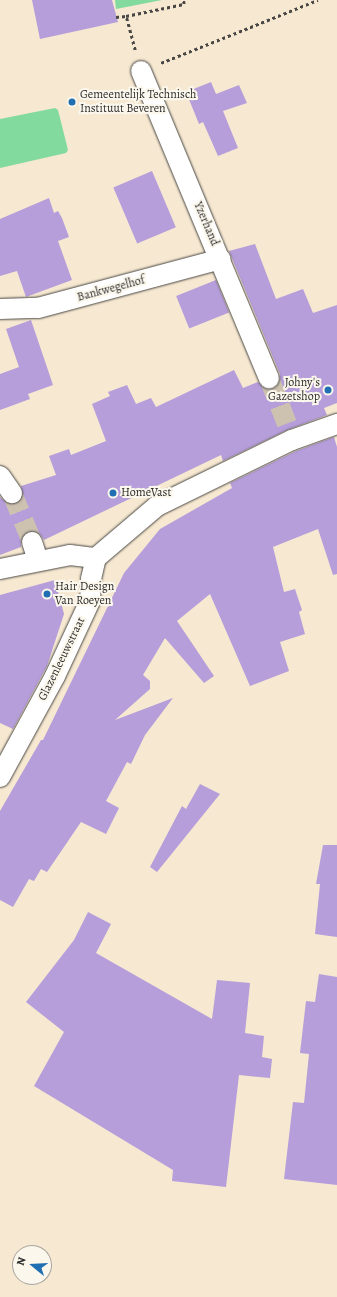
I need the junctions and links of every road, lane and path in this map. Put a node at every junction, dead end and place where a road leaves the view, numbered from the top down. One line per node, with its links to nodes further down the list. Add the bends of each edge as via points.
1 (184, 0): 3 (path, via 184,4)
2 (318, 0): 5 (path)
3 (126, 16): 4 (path); 5 (path)
4 (116, 17)
5 (141, 71): 6 (street, Yzerhand)
6 (221, 259): 7 (street, Bankwegelhof, via 38,308); 8 (street, Yzerhand)
7 (0, 309)
8 (269, 378)
9 (337, 424): 12 (street, via 289,432 157,506)
10 (0, 476): 11 (street)
11 (12, 493)
12 (96, 558): 13 (street, via 35,551); 14 (street, Glazenleeuwstraat, via 91,579 90,601 55,676)
13 (0, 569)
14 (0, 777)

